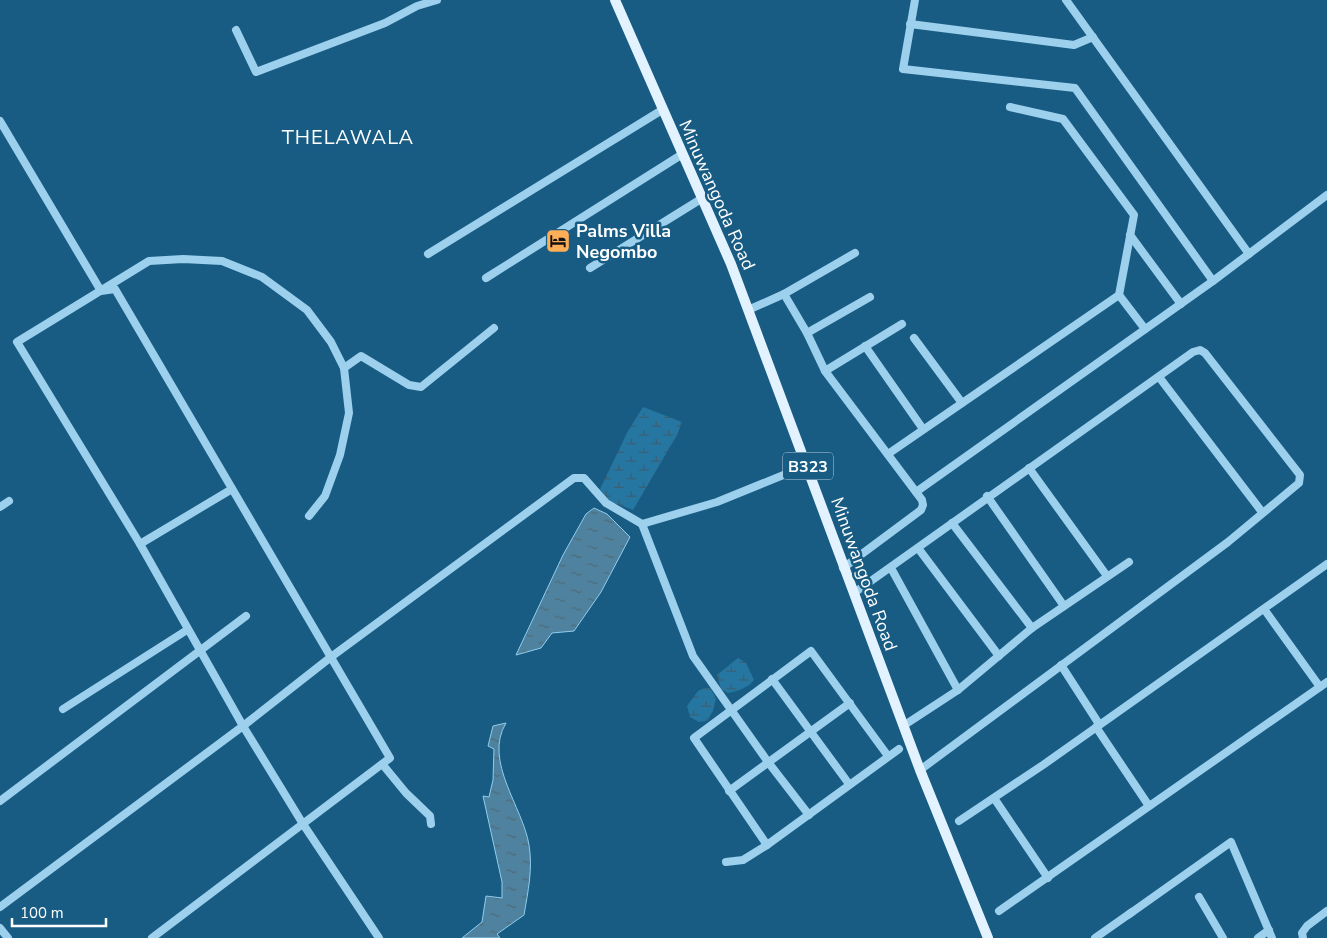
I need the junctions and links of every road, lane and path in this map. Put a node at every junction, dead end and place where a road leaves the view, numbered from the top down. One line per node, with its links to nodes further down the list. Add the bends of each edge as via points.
1 (437, 0): 6 (street, via 256,72)
2 (615, 0): 9 (main road, Minuwangoda Road / B323)
3 (915, 0): 5 (street)
4 (1066, 0): 7 (street)
5 (910, 24): 7 (street, via 1074,45); 20 (street, via 903,69 1075,88)
6 (236, 30)
7 (1093, 37): 17 (street)
8 (1010, 107): 14 (street, via 1063,119 1134,215)
9 (662, 110): 11 (main road, Minuwangoda Road / B323); 16 (street)
10 (0, 121): 21 (street)
11 (681, 155): 13 (main road, Minuwangoda Road / B323); 19 (street)
12 (1327, 195): 17 (street)
13 (701, 199): 18 (street); 26 (main road, Minuwangoda Road / B323)
14 (1130, 235): 23 (street); 25 (street)
15 (855, 252): 22 (street)
16 (428, 254)
17 (1250, 254): 20 (street)
18 (590, 268)
19 (486, 278)
20 (1213, 281): 25 (street)
21 (101, 291): 33 (street, via 148,261 222,261 262,276 307,310 331,342); 41 (street, via 116,289); 50 (street, via 17,342)
22 (784, 294): 26 (street); 30 (street)
23 (1120, 296): 29 (street); 36 (street)
24 (870, 297): 30 (street)
25 (1181, 304): 29 (street)
26 (748, 310): 39 (main road, Minuwangoda Road / B323)
27 (902, 324): 32 (street)
28 (494, 328): 33 (street, via 421,387 409,385 361,356)
29 (1145, 330): 42 (street)
30 (807, 333): 34 (street)
31 (914, 338): 36 (street)
32 (865, 346): 34 (street); 37 (street)
33 (344, 368): 47 (street, via 349,413 340,455 325,496)
34 (825, 370): 38 (street)
35 (1159, 377): 40 (street); 46 (street); 46 (street, via 1193,352 1200,350 1206,353 1295,468 1300,476 1299,483)
36 (962, 403): 37 (street)
37 (923, 429): 38 (street)
38 (888, 454): 42 (street)
39 (808, 465): 49 (street, via 717,502); 54 (main road, Minuwangoda Road / B323)
40 (1029, 468): 43 (street); 56 (street)
41 (232, 489): 50 (street); 65 (street)
42 (916, 492): 54 (street, via 923,505 921,510)
43 (988, 496): 48 (street); 58 (street)
44 (9, 501): 45 (street)
45 (0, 506)
46 (1262, 512): 66 (street, via 1228,542)
47 (309, 516)
48 (952, 523): 51 (street); 61 (street)
49 (642, 524): 65 (street, via 606,503 584,478 574,478); 73 (street, via 693,656)
50 (140, 544): 62 (street)
51 (918, 548): 55 (street); 64 (street)
52 (1129, 562): 56 (street)
53 (1327, 564): 59 (street)
54 (843, 568): 57 (main road, Minuwangoda Road / B323)
55 (891, 568): 57 (street); 70 (street)
56 (1107, 576): 58 (street)
57 (854, 593): 76 (main road, Minuwangoda Road / B323)
58 (1064, 606): 61 (street)
59 (1264, 608): 69 (street); 74 (street)
60 (246, 616): 63 (street)
61 (1032, 628): 64 (street)
62 (187, 630): 63 (street); 72 (street)
63 (199, 652): 75 (street); 86 (street)
64 (999, 656): 70 (street)
65 (331, 657): 75 (street); 81 (street, via 390,758)
66 (1061, 665): 74 (street); 82 (street)
67 (772, 679): 71 (street, via 811,651); 73 (street); 77 (street)
68 (1327, 682): 69 (street)
69 (1320, 687): 87 (street)
70 (958, 690): 76 (street)
71 (850, 703): 77 (street); 79 (street)
72 (63, 709)
73 (731, 709): 80 (street); 84 (street, via 694,738)
74 (1098, 725): 85 (street); 87 (street)
75 (243, 726): 90 (street); 97 (street)
76 (903, 726): 82 (main road, Minuwangoda Road / B323)
77 (810, 732): 80 (street); 83 (street)
78 (898, 749): 79 (street)
79 (888, 756): 83 (street)
80 (768, 762): 84 (street); 88 (street)
81 (383, 765): 90 (street); 91 (street, via 430,816)
82 (920, 770): 106 (main road, Minuwangoda Road / B323)
83 (848, 784): 88 (street)
84 (729, 791): 92 (street)
85 (994, 798): 89 (street); 94 (street)
86 (0, 801)
87 (1149, 806): 94 (street)
88 (809, 815): 92 (street)
89 (959, 821)
90 (303, 824): 104 (street); 105 (street)
91 (431, 824)
92 (767, 845): 93 (street, via 742,860)
93 (726, 862)
94 (1048, 878): 98 (street)
95 (1199, 897): 108 (street)
96 (1152, 898): 100 (street)
97 (0, 908)
98 (999, 911)
99 (1327, 911): 110 (street, via 1307,926 1302,933)
100 (1128, 915): 102 (street, via 1231,842); 107 (street)
101 (0, 928): 103 (street)
102 (1270, 934): 109 (street)
103 (8, 938)
104 (152, 938)
105 (379, 938)
106 (988, 938)
107 (1095, 938)
108 (1223, 938)
109 (1258, 938)
110 (1303, 938)

